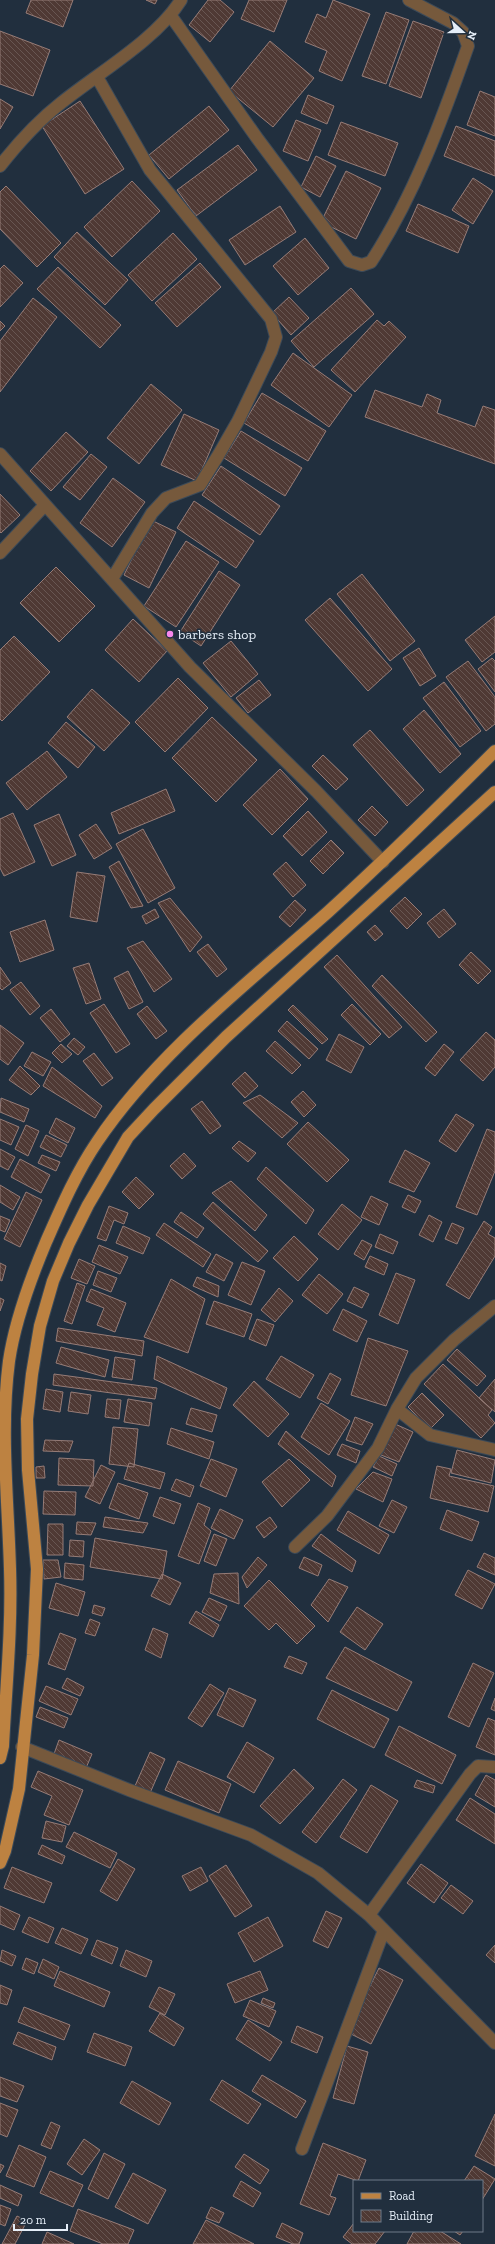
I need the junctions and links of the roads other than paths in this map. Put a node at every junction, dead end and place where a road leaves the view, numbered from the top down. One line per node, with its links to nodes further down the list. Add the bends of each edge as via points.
1 (181, 0): 3 (street)
2 (409, 0): 3 (street, via 453,23 463,32 468,46 451,97 401,212 371,262 362,265 349,261)
3 (171, 16): 4 (street)
4 (97, 77): 5 (street, via 61,103 21,139); 9 (street, via 150,170 271,319 276,337 238,421 200,485 166,498 152,513)
5 (0, 166)
6 (0, 454): 7 (street)
7 (45, 505): 8 (street); 9 (street)
8 (0, 553)
9 (112, 579): 12 (street, via 190,667 316,791)
10 (495, 751): 12 (main road)
11 (495, 792): 17 (main road, via 232,1031 154,1109 128,1137 72,1236 53,1281 40,1326 27,1419 28,1470 38,1569 33,1655)
12 (383, 862): 18 (main road, via 188,1037 155,1072 122,1108 98,1141 74,1180 56,1218 20,1312 6,1394 4,1455 10,1571 8,1653)
13 (495, 1306): 14 (street, via 454,1340 416,1378)
14 (397, 1409): 15 (street, via 430,1435); 16 (street, via 378,1448 326,1516)
15 (495, 1450)
16 (295, 1547)
17 (22, 1747): 20 (main road, via 19,1789); 21 (street, via 251,1835 318,1873)
18 (1, 1750)
19 (495, 1767): 21 (street, via 478,1766 470,1774)
20 (0, 1863)
21 (369, 1915): 22 (street)
22 (384, 1930): 23 (street); 24 (street)
23 (495, 2043)
24 (302, 2150)

